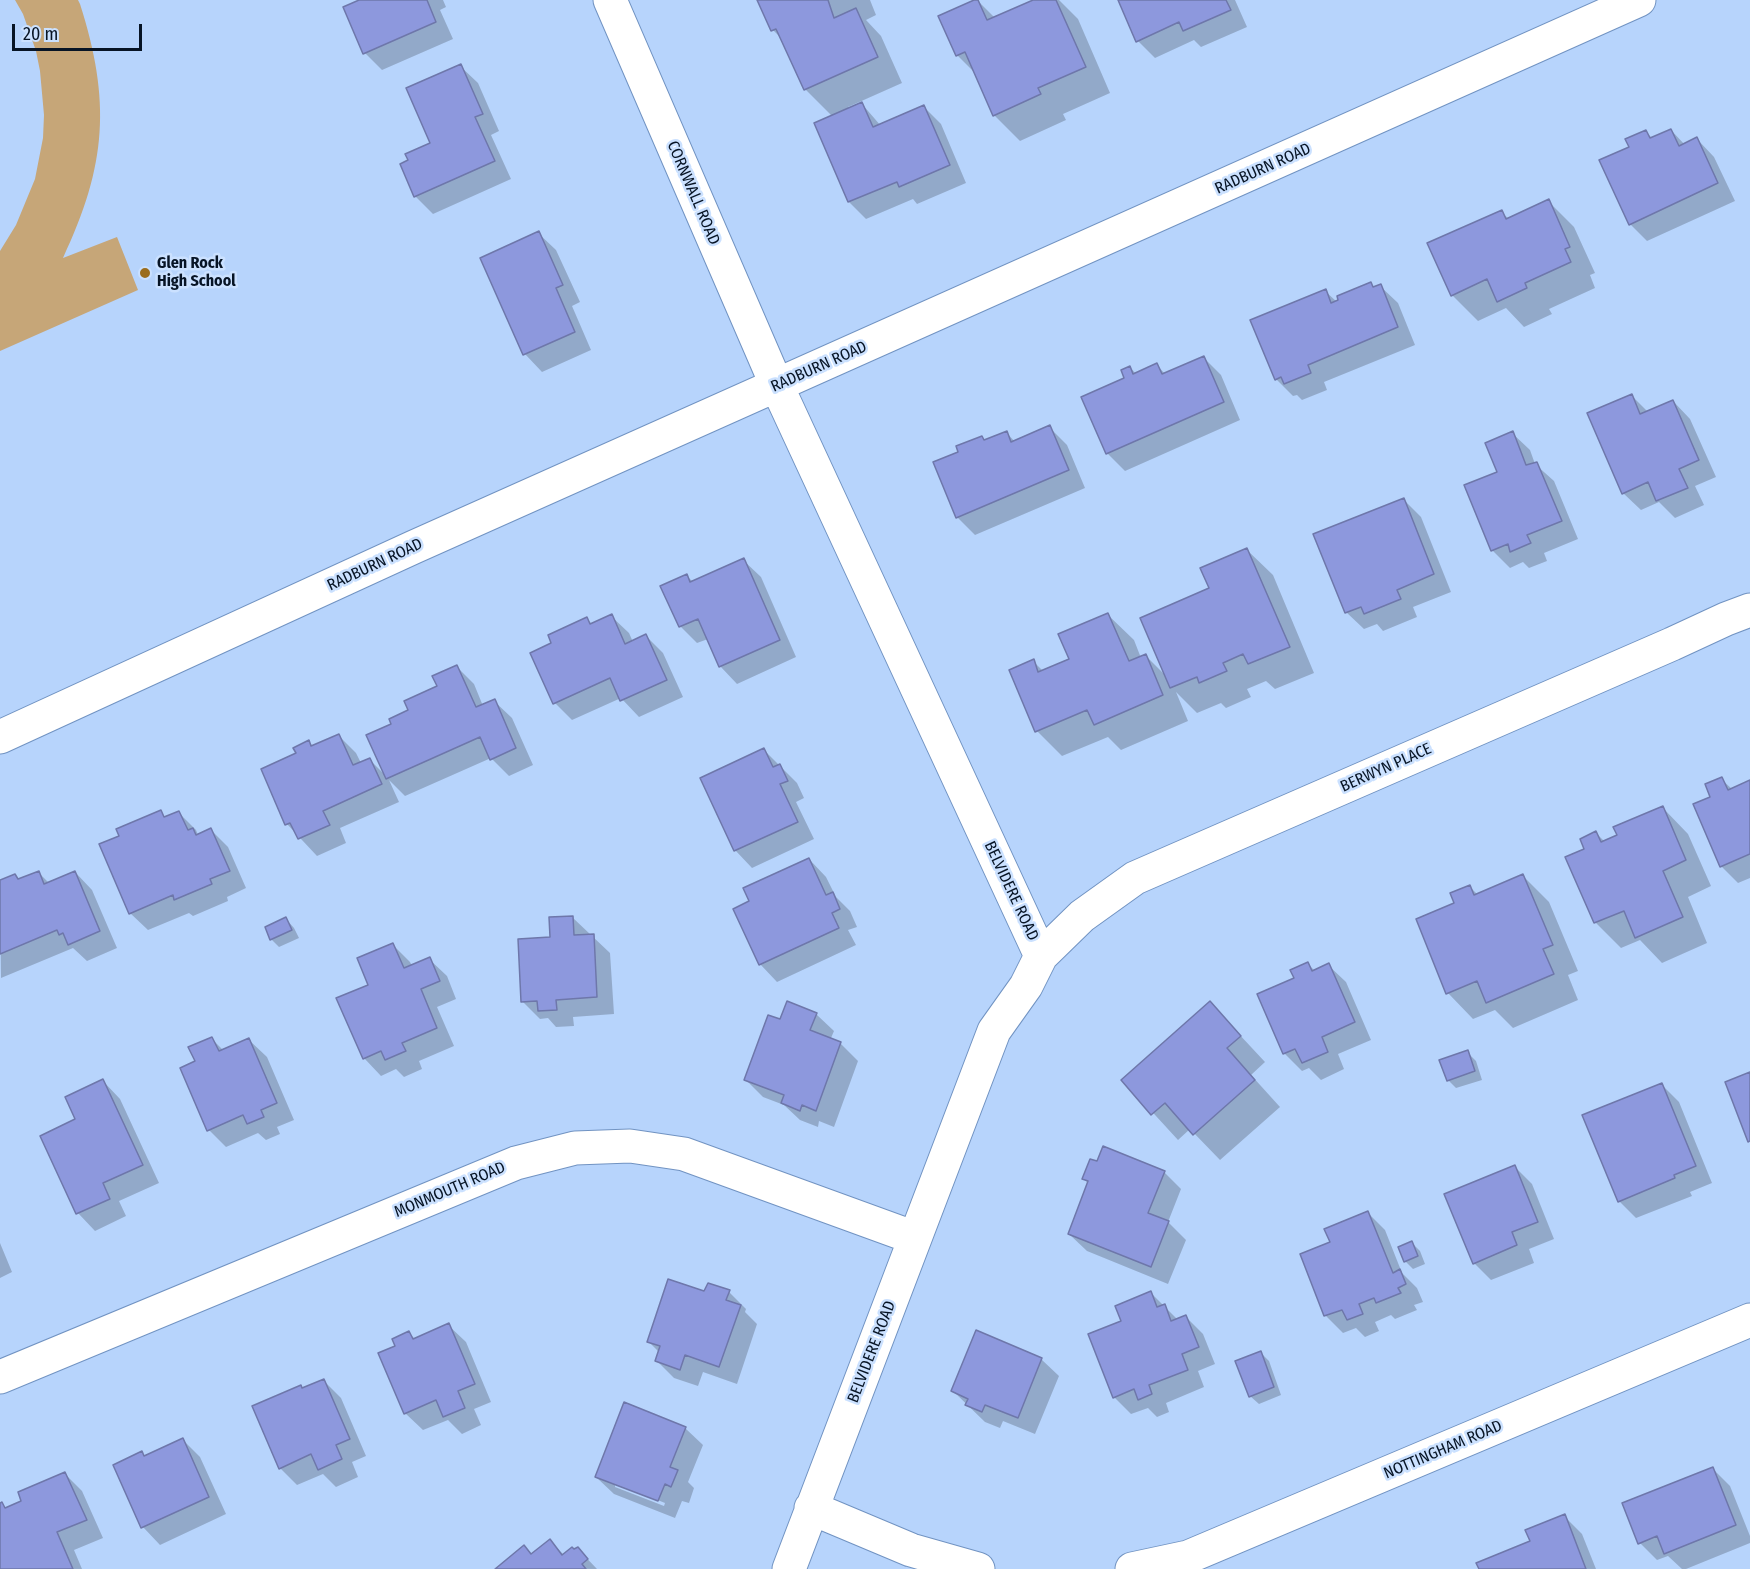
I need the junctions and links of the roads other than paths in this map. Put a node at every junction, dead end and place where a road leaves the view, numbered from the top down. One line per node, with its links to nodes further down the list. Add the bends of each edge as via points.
1 (610, 0): 3 (street, CORNWALL ROAD)
2 (1640, 0): 3 (street, RADBURN ROAD)
3 (777, 386): 5 (street, RADBURN ROAD); 6 (street, BELVIDERE ROAD)
4 (1750, 610): 6 (street, BERWYN PLACE, via 1135,878 1082,916)
5 (0, 737)
6 (1041, 956): 7 (street, BELVIDERE ROAD, via 1026,986 994,1031)
7 (915, 1238): 9 (street, MONMOUTH ROAD, via 684,1154 630,1146 574,1148 516,1162); 10 (street, BELVIDERE ROAD)
8 (1750, 1320): 13 (street, NOTTINGHAM ROAD, via 1188,1557)
9 (0, 1377)
10 (812, 1509): 11 (street, BELVIDERE ROAD); 12 (street, via 911,1550)
11 (789, 1569)
12 (978, 1569)
13 (1132, 1569)

